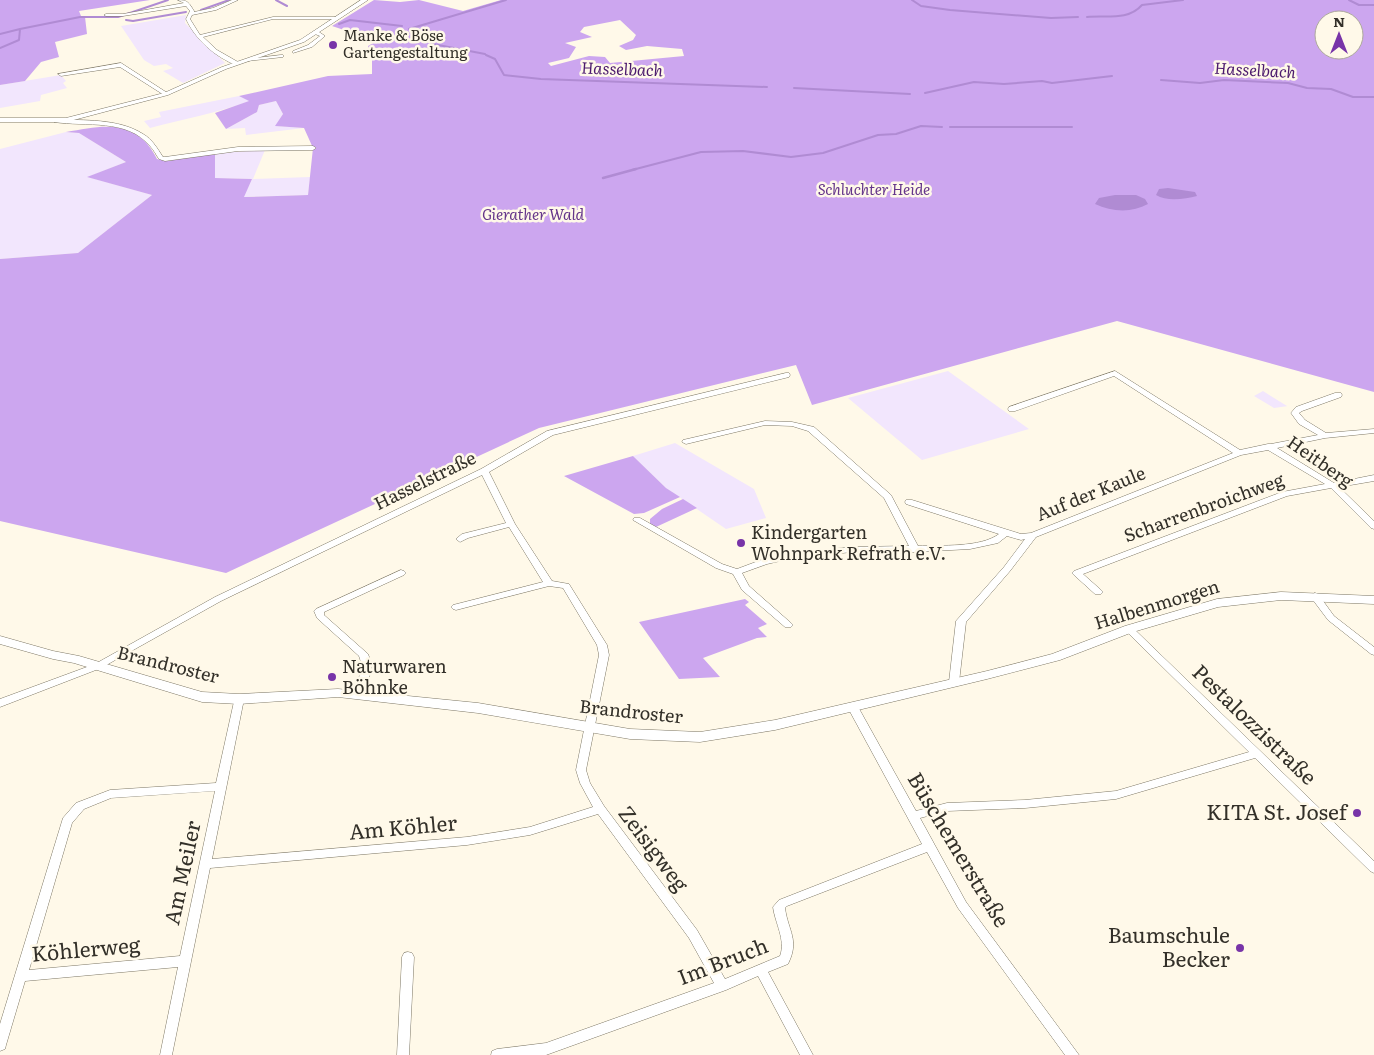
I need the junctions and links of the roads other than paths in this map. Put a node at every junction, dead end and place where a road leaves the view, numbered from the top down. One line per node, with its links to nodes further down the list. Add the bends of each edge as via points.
1 (180, 0): 4 (street)
2 (236, 0): 5 (street)
3 (365, 0): 7 (street)
4 (188, 4): 5 (street); 6 (street)
5 (192, 14): 9 (street, via 188,17 190,24)
6 (106, 15)
7 (336, 18): 8 (street); 9 (street, via 273,18)
8 (316, 33): 10 (street, via 323,36); 12 (street)
9 (201, 36): 13 (street, via 222,57)
10 (295, 52)
11 (280, 56): 12 (street)
12 (247, 60): 13 (street)
13 (236, 64): 15 (street)
14 (61, 74): 15 (street, via 121,65)
15 (166, 94): 17 (street)
16 (0, 120): 17 (street)
17 (56, 121): 18 (street, via 127,127 149,140 165,159 238,149)
18 (313, 148)
19 (786, 375): 27 (street, Hasselstraße, via 550,433)
20 (1338, 395): 23 (street, via 1295,413 1302,422)
21 (1012, 409): 26 (street, via 1115,373)
22 (1374, 430): 23 (street, Auf der Kaule)
23 (1325, 436): 25 (street, Auf der Kaule)
24 (686, 442): 37 (street, via 764,423 792,424 811,429 888,498)
25 (1268, 446): 26 (street, Auf der Kaule); 29 (street, Heitberg)
26 (1239, 453): 35 (street, Auf der Kaule)
27 (484, 470): 32 (street); 49 (street, Hasselstraße, via 218,599)
28 (1374, 478): 29 (street, Scharrenbroichweg)
29 (1331, 484): 33 (street, Heitberg); 41 (street, Scharrenbroichweg, via 1285,494 1077,573)
30 (909, 502): 34 (street)
31 (637, 520): 38 (street, via 719,566)
32 (511, 524): 36 (street); 40 (street)
33 (1374, 526)
34 (1006, 533): 35 (street, via 1021,537); 37 (street, via 987,543)
35 (1032, 535): 50 (street, Auf der Kaule, via 961,621)
36 (460, 540)
37 (914, 549): 38 (street, via 810,553)
38 (736, 572): 45 (street, via 745,588)
39 (401, 573): 51 (street, via 319,611 320,616 363,654 367,666)
40 (549, 584): 44 (street); 55 (street, Zeisigweg, via 566,586 602,645 604,655)
41 (1098, 592)
42 (1315, 596): 43 (street, Halbenmorgen); 46 (street, Halbenmorgen, via 1250,598 1217,603); 48 (street, via 1331,618)
43 (1374, 600)
44 (456, 607)
45 (788, 625)
46 (1129, 629): 50 (street, Halbenmorgen, via 1056,657); 56 (street, Pestalozzistraße)
47 (0, 640): 49 (street, Brandroster)
48 (1374, 652)
49 (98, 666): 52 (street, Brandroster, via 202,697); 53 (street, Hasselstraße)
50 (954, 682): 54 (street, Brandroster)
51 (360, 695): 52 (street, Brandroster, via 316,693); 55 (street, Brandroster, via 478,708)
52 (239, 699): 57 (street, Am Meiler)
53 (0, 703)
54 (853, 708): 55 (street, Brandroster, via 746,731 700,737 639,735); 59 (street, Büschemerstraße)
55 (590, 727): 58 (street, Zeisigweg, via 581,770 584,783)
56 (1257, 754): 59 (street, via 1116,795 946,808); 62 (street, Pestalozzistraße)
57 (221, 787): 61 (street, Am Meiler); 66 (street, Köhlerweg, via 110,794 92,800 72,813 34,927)
58 (600, 809): 61 (street, Am Köhler, via 530,831 467,841); 67 (street, Zeisigweg, via 693,934)
59 (912, 816): 60 (street, Büschemerstraße)
60 (929, 846): 65 (street, Im Bruch, via 784,902 779,907 788,954 784,960); 74 (street, Büschemerstraße, via 962,905)
61 (206, 864): 64 (street, Am Meiler)
62 (1374, 868)
63 (408, 957): 71 (street)
64 (184, 961): 66 (street, Köhlerweg); 70 (street, Am Meiler)
65 (761, 970): 67 (street, Im Bruch); 73 (street)
66 (22, 976): 68 (street, Köhlerweg)
67 (722, 986): 69 (street, Im Bruch)
68 (0, 1045)
69 (548, 1052): 72 (street, Im Bruch)
70 (166, 1055)
71 (403, 1055)
72 (497, 1055)
73 (807, 1055)
74 (1073, 1055)

